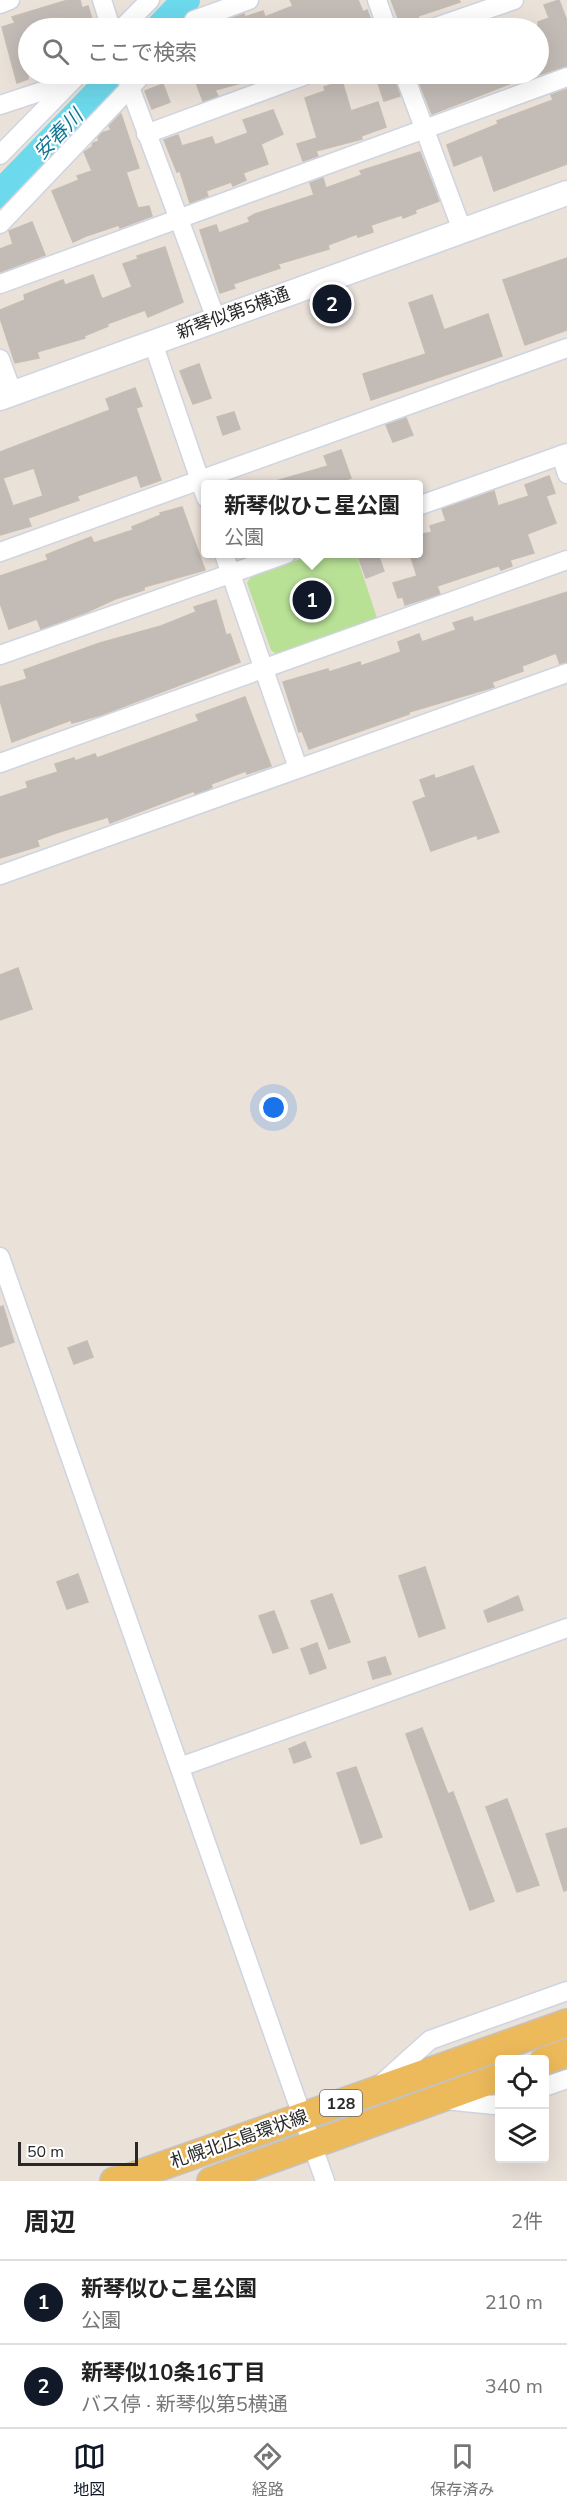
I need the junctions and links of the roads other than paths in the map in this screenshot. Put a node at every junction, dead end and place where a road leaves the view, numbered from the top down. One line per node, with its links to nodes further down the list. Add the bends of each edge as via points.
1 (10, 0): 8 (street)
2 (102, 0): 9 (street)
3 (150, 0): 10 (street)
4 (213, 0): 11 (street)
5 (249, 0): 12 (street)
6 (377, 0): 13 (street)
7 (514, 0): 14 (street)
8 (0, 3)
9 (108, 18)
10 (132, 18)
11 (196, 18)
12 (205, 18)
13 (383, 18)
14 (462, 18)
15 (567, 77): 23 (street)
16 (58, 84): 24 (street)
17 (69, 84): 27 (street)
18 (126, 84): 30 (street)
19 (132, 84): 26 (street)
20 (282, 84): 26 (street)
21 (408, 84): 25 (street)
22 (548, 84): 25 (street)
23 (549, 84)
24 (0, 105)
25 (426, 129): 29 (street); 31 (street)
26 (146, 134): 29 (street)
27 (0, 155)
28 (567, 193): 31 (street, 新琴似第5横通)
29 (178, 219): 32 (street); 33 (street)
30 (0, 224)
31 (462, 230): 33 (street, 新琴似第5横通)
32 (0, 284)
33 (216, 319): 34 (street, 新琴似第5横通)
34 (153, 343): 37 (street, 新琴似第5横通); 40 (street)
35 (567, 348): 40 (street)
36 (0, 358): 37 (street)
37 (6, 396)
38 (564, 454): 39 (street); 42 (street)
39 (567, 474)
40 (199, 480): 41 (street); 43 (street)
41 (201, 485)
42 (423, 504)
43 (0, 552)
44 (226, 558): 47 (street)
45 (274, 558): 47 (street)
46 (567, 560): 49 (street)
47 (231, 573): 48 (street); 49 (street)
48 (0, 656)
49 (264, 669): 51 (street); 52 (street)
50 (567, 673): 52 (street)
51 (0, 763)
52 (298, 768): 53 (street)
53 (0, 876)
54 (0, 1257): 56 (street)
55 (567, 1628): 56 (street)
56 (180, 1767): 67 (street)
57 (567, 1991): 64 (street, via 430,2040)
58 (567, 2022): 64 (main road, 札幌北広島環状線 / 128)
59 (567, 2053): 60 (main road)
60 (549, 2059)
61 (495, 2079): 65 (main road, 札幌北広島環状線 / 128)
62 (567, 2079): 63 (street)
63 (549, 2085)
64 (370, 2093): 67 (main road, 札幌北広島環状線 / 128)
65 (437, 2100): 66 (street); 68 (main road, 札幌北広島環状線 / 128)
66 (495, 2105)
67 (303, 2117): 68 (street); 69 (main road, 札幌北広島環状線 / 128)
68 (313, 2145): 70 (main road, 札幌北広島環状線 / 128); 71 (street)
69 (114, 2181)
70 (211, 2181)
71 (325, 2181)

